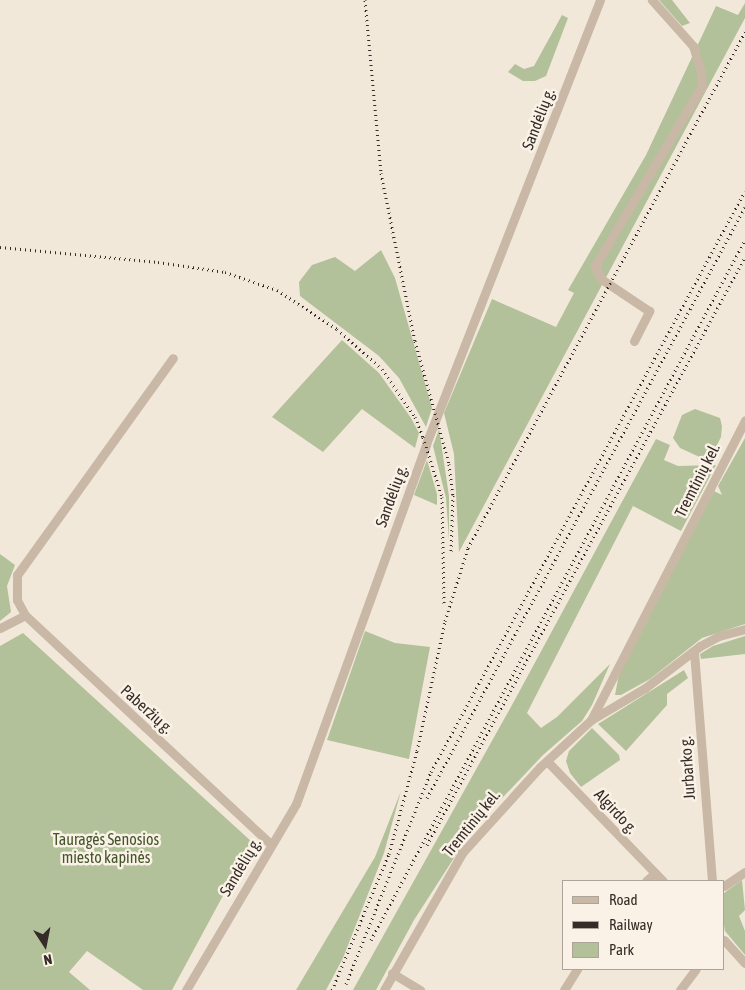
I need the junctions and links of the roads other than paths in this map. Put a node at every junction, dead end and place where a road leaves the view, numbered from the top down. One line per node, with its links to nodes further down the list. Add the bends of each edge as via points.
1 (600, 0): 14 (street, Sandėlių g., via 426,444 313,761 296,804)
2 (652, 0): 3 (street, via 693,46 702,86 595,266 601,279 650,311)
3 (634, 341)
4 (173, 358): 6 (street, via 17,575 17,600)
5 (745, 420): 10 (street, Tremtinių kel.)
6 (25, 616): 7 (street); 14 (street, Paberžių g.)
7 (0, 628)
8 (745, 629): 9 (street, Tremtinių kel., via 710,639)
9 (694, 652): 11 (street, Tremtinių kel.); 19 (street, Jurbarko g.)
10 (607, 688): 11 (street, via 610,699); 12 (street, Tremtinių kel.)
11 (622, 702): 12 (street, Tremtinių kel.)
12 (590, 720): 13 (street, Tremtinių kel.)
13 (547, 761): 16 (street, Algirdo g.); 25 (street, Tremtinių kel., via 462,853)
14 (272, 844): 26 (street, Sandėlių g.)
15 (745, 872): 20 (street)
16 (655, 873): 17 (street); 18 (street, Algirdo g.)
17 (647, 880)
18 (662, 880)
19 (712, 880)
20 (725, 885)
21 (725, 941): 22 (street)
22 (745, 963)
23 (576, 970): 29 (street)
24 (695, 970): 30 (street)
25 (392, 973): 27 (street, Tremtinių kel.); 28 (street)
26 (186, 990)
27 (384, 990)
28 (420, 990)
29 (564, 990)
30 (680, 990)

